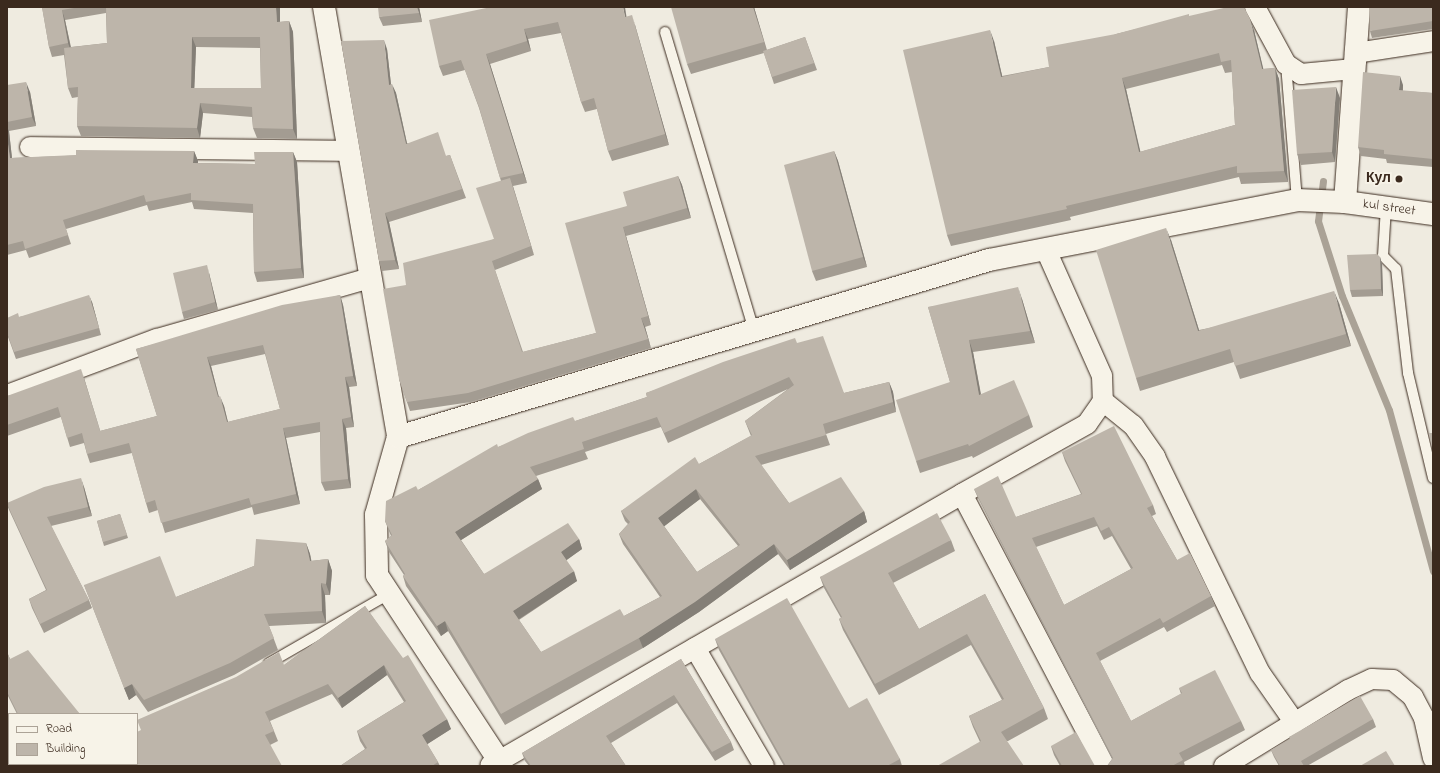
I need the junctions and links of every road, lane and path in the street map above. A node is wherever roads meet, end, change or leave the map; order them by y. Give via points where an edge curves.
1 (324, 7) edge
2 (1255, 7) edge
3 (1359, 7) edge
4 (665, 32) dead end
5 (1433, 41) edge
6 (1355, 61) junction
7 (1286, 64) junction
8 (30, 148) dead end
9 (348, 151) junction
10 (1297, 200) junction
11 (1346, 202) junction
12 (1386, 207) junction
13 (1433, 214) edge
14 (1046, 250) junction
15 (370, 278) junction
16 (754, 331) junction
17 (7, 395) edge
18 (1104, 402) junction
19 (398, 438) junction
20 (1433, 478) edge
21 (962, 494) junction
22 (389, 594) junction
23 (695, 648) junction
24 (258, 670) edge
25 (1428, 718) edge
26 (1295, 723) junction
27 (1433, 758) edge
28 (497, 764) edge
29 (764, 766) edge
30 (1105, 766) edge
31 (1224, 766) edge

1 - 9 street
2 - 7 street
3 - 6 street
4 - 16 lane
5 - 6 street
6 - 7 street via 1301,74
6 - 11 street
7 - 10 lane
8 - 9 street
9 - 15 street
10 - 11 street, kul street
10 - 14 street, kul street
11 - 12 street, kul street
12 - 13 street, kul street
12 - 20 lane via 1383,256 1396,269 1408,373
14 - 16 street, kul street via 989,260
14 - 18 street via 1102,376
15 - 17 street via 157,339
15 - 19 street
16 - 19 street, kul street
18 - 21 street via 1087,424
18 - 26 street via 1133,425 1155,457 1260,673
19 - 22 street via 376,515 377,575
21 - 23 street
21 - 30 street
22 - 24 lane
22 - 28 street
23 - 28 street
23 - 29 street
25 - 26 street via 1413,697 1393,680 1372,679 1348,690
25 - 27 street
26 - 31 street

